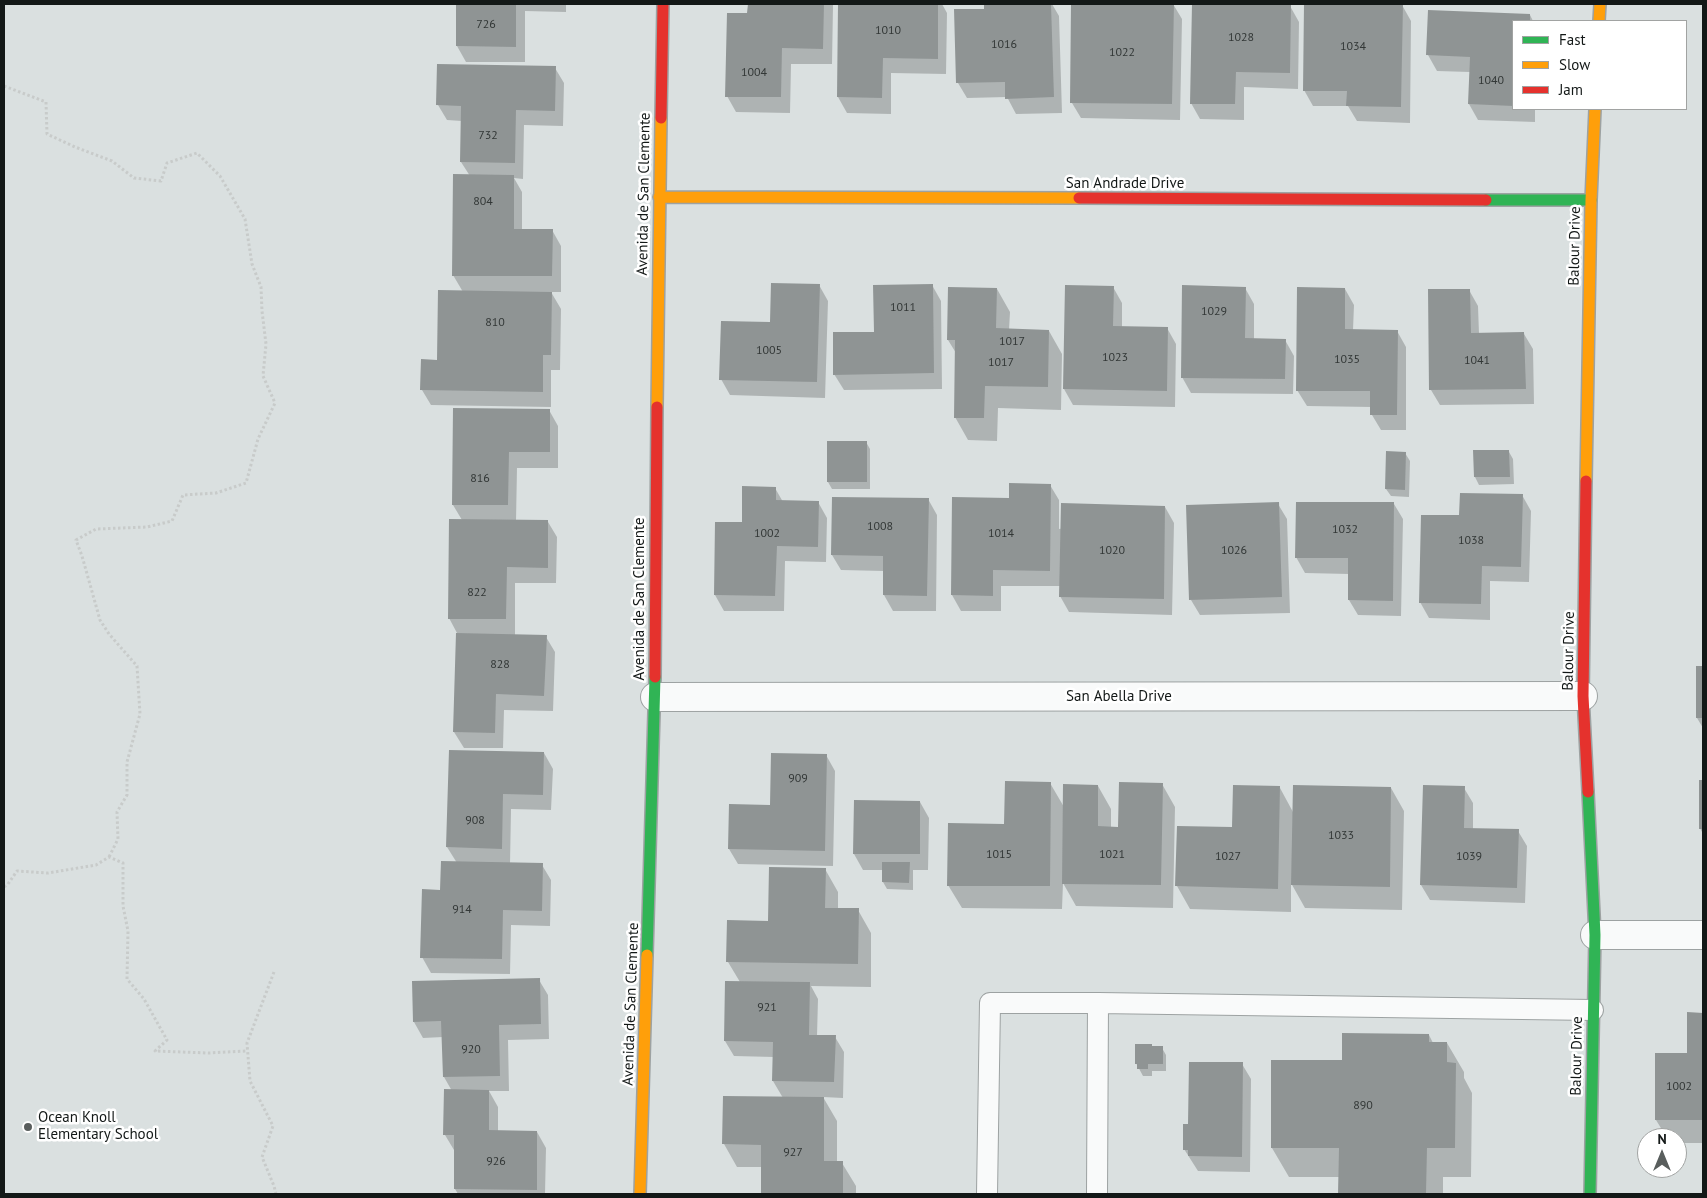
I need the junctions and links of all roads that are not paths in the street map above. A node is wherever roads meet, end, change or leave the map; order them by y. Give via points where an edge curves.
1 (663, 4) edge
2 (1600, 4) edge
3 (1599, 20) edge
4 (1595, 110) edge
5 (659, 197) junction
6 (1591, 200) junction
7 (1583, 696) junction
8 (655, 697) junction
9 (1594, 935) junction
10 (1703, 935) edge
11 (1098, 1003) junction
12 (1593, 1010) junction
13 (640, 1194) edge
14 (987, 1194) edge
15 (1097, 1194) edge
16 (1590, 1194) edge

1 - 5 street, Avenida de San Clemente
2 - 3 street
4 - 6 street, Balour Drive
5 - 6 street, San Andrade Drive
5 - 8 street, Avenida de San Clemente
6 - 7 street, Balour Drive
7 - 8 street, San Abella Drive
7 - 9 street, Balour Drive
8 - 13 street, Avenida de San Clemente
9 - 10 street
9 - 12 street, Balour Drive
11 - 12 lane
11 - 14 lane via 990,1003
11 - 15 lane
12 - 16 street, Balour Drive

